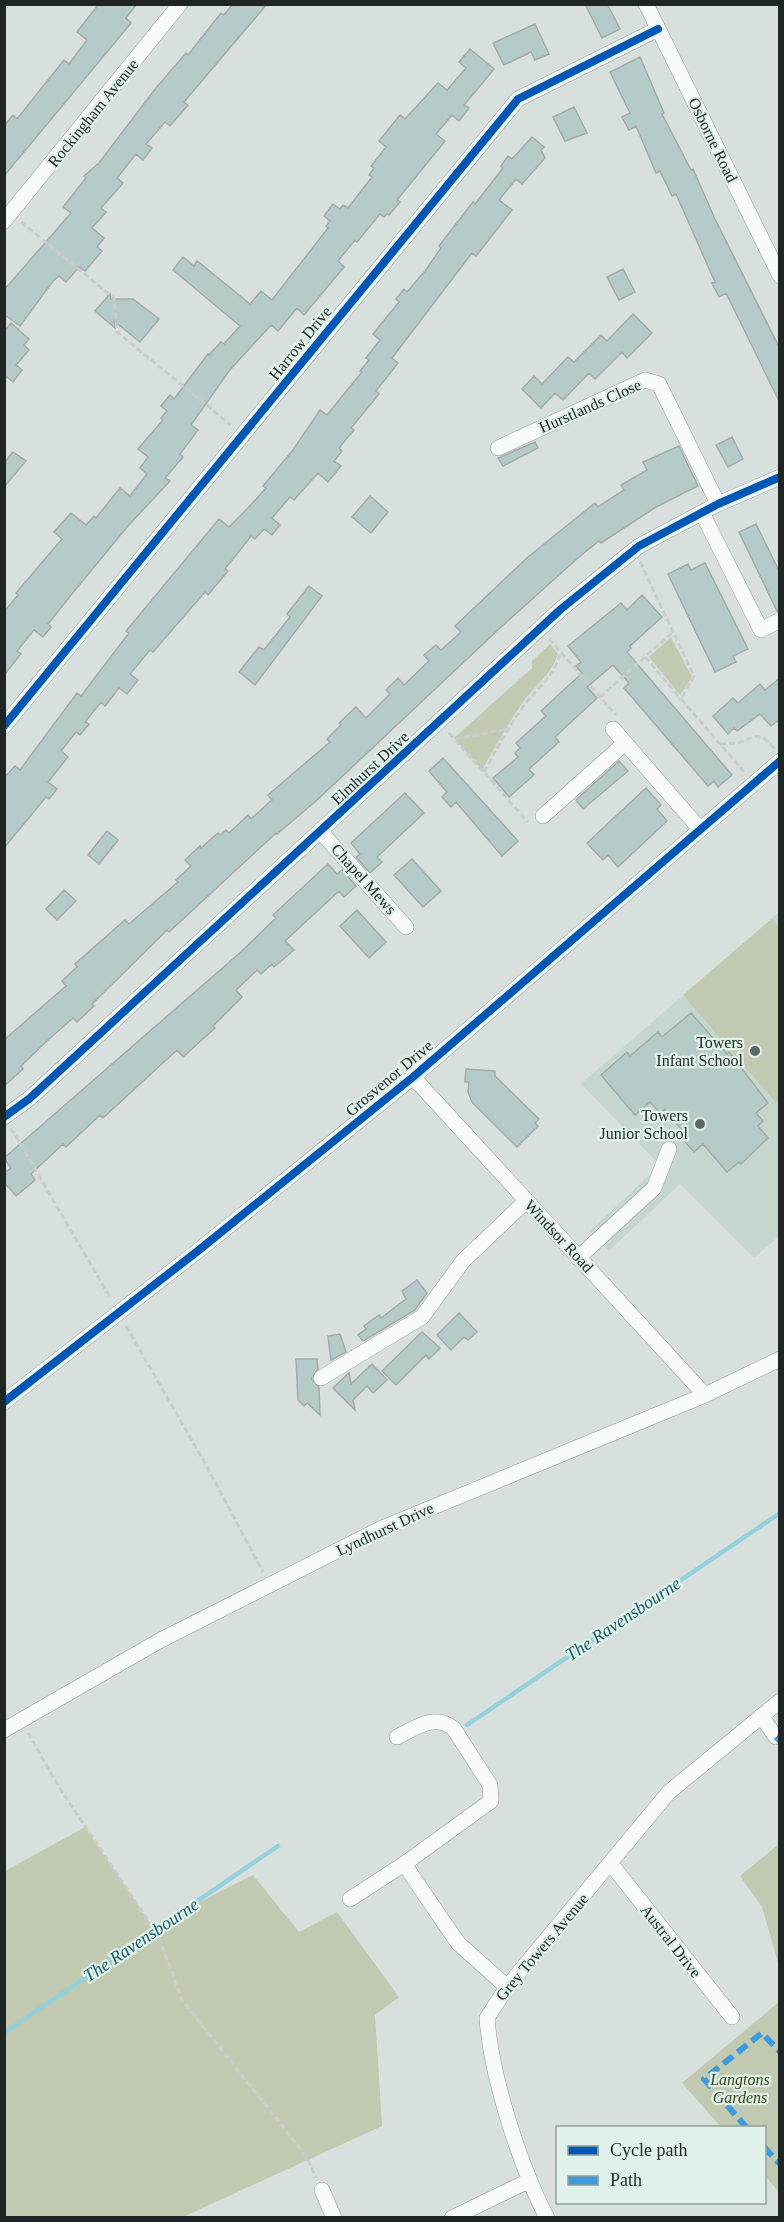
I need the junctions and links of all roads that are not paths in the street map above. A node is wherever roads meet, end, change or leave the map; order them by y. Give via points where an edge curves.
1 (180, 4) edge
2 (646, 4) edge
3 (658, 29) junction
4 (8, 217) edge
5 (780, 276) edge
6 (498, 448) dead end
7 (780, 477) edge
8 (718, 504) junction
9 (702, 513) junction
10 (780, 620) edge
11 (4, 726) edge
12 (613, 729) road end
13 (626, 744) junction
14 (780, 761) edge
15 (543, 816) road end
16 (700, 830) junction
17 (321, 832) junction
18 (406, 927) dead end
19 (413, 1077) junction
20 (5, 1117) edge
21 (669, 1149) dead end
22 (526, 1200) junction
23 (578, 1258) junction
24 (780, 1359) edge
25 (321, 1378) dead end
26 (705, 1395) junction
27 (4, 1402) edge
28 (780, 1701) edge
29 (761, 1716) junction
30 (4, 1730) edge
31 (397, 1737) dead end
32 (776, 1737) dead end
33 (404, 1864) junction
34 (611, 1864) junction
35 (350, 1899) dead end
36 (507, 1987) junction
37 (732, 2017) dead end
38 (528, 2181) junction
39 (322, 2190) road end
40 (334, 2217) edge
41 (452, 2217) edge
42 (547, 2217) edge

1 - 4 street, Rockingham Avenue
2 - 3 street, Osborne Road
3 - 5 street, Osborne Road
3 - 11 street, Harrow Drive via 518,99
6 - 8 street, Hurstlands Close via 645,380 659,384
7 - 8 street, Elmhurst Drive
8 - 9 street, Elmhurst Drive
9 - 10 street via 761,630
9 - 17 street, Elmhurst Drive via 634,550 540,628
12 - 13 street
13 - 15 street
13 - 16 street
14 - 16 street, Grosvenor Drive
16 - 19 street, Grosvenor Drive
17 - 18 street, Chapel Mews
17 - 20 street, Elmhurst Drive
19 - 22 street, Windsor Road
19 - 27 street, Grosvenor Drive
21 - 23 street via 654,1188
22 - 23 street, Windsor Road
22 - 25 street via 463,1261 422,1317
23 - 26 street, Windsor Road
24 - 26 street, Lyndhurst Drive
26 - 30 street, Lyndhurst Drive via 380,1529 159,1641
28 - 29 street, Grey Towers Avenue
29 - 32 street
29 - 34 street, Grey Towers Avenue via 669,1792
31 - 33 street via 432,1720 447,1723 490,1785 491,1801
33 - 35 street
33 - 36 street via 458,1943
34 - 36 street, Grey Towers Avenue
34 - 37 street, Austral Drive
36 - 38 street, Grey Towers Avenue via 487,2018 488,2030
38 - 41 street
38 - 42 street, Grey Towers Avenue
39 - 40 street

